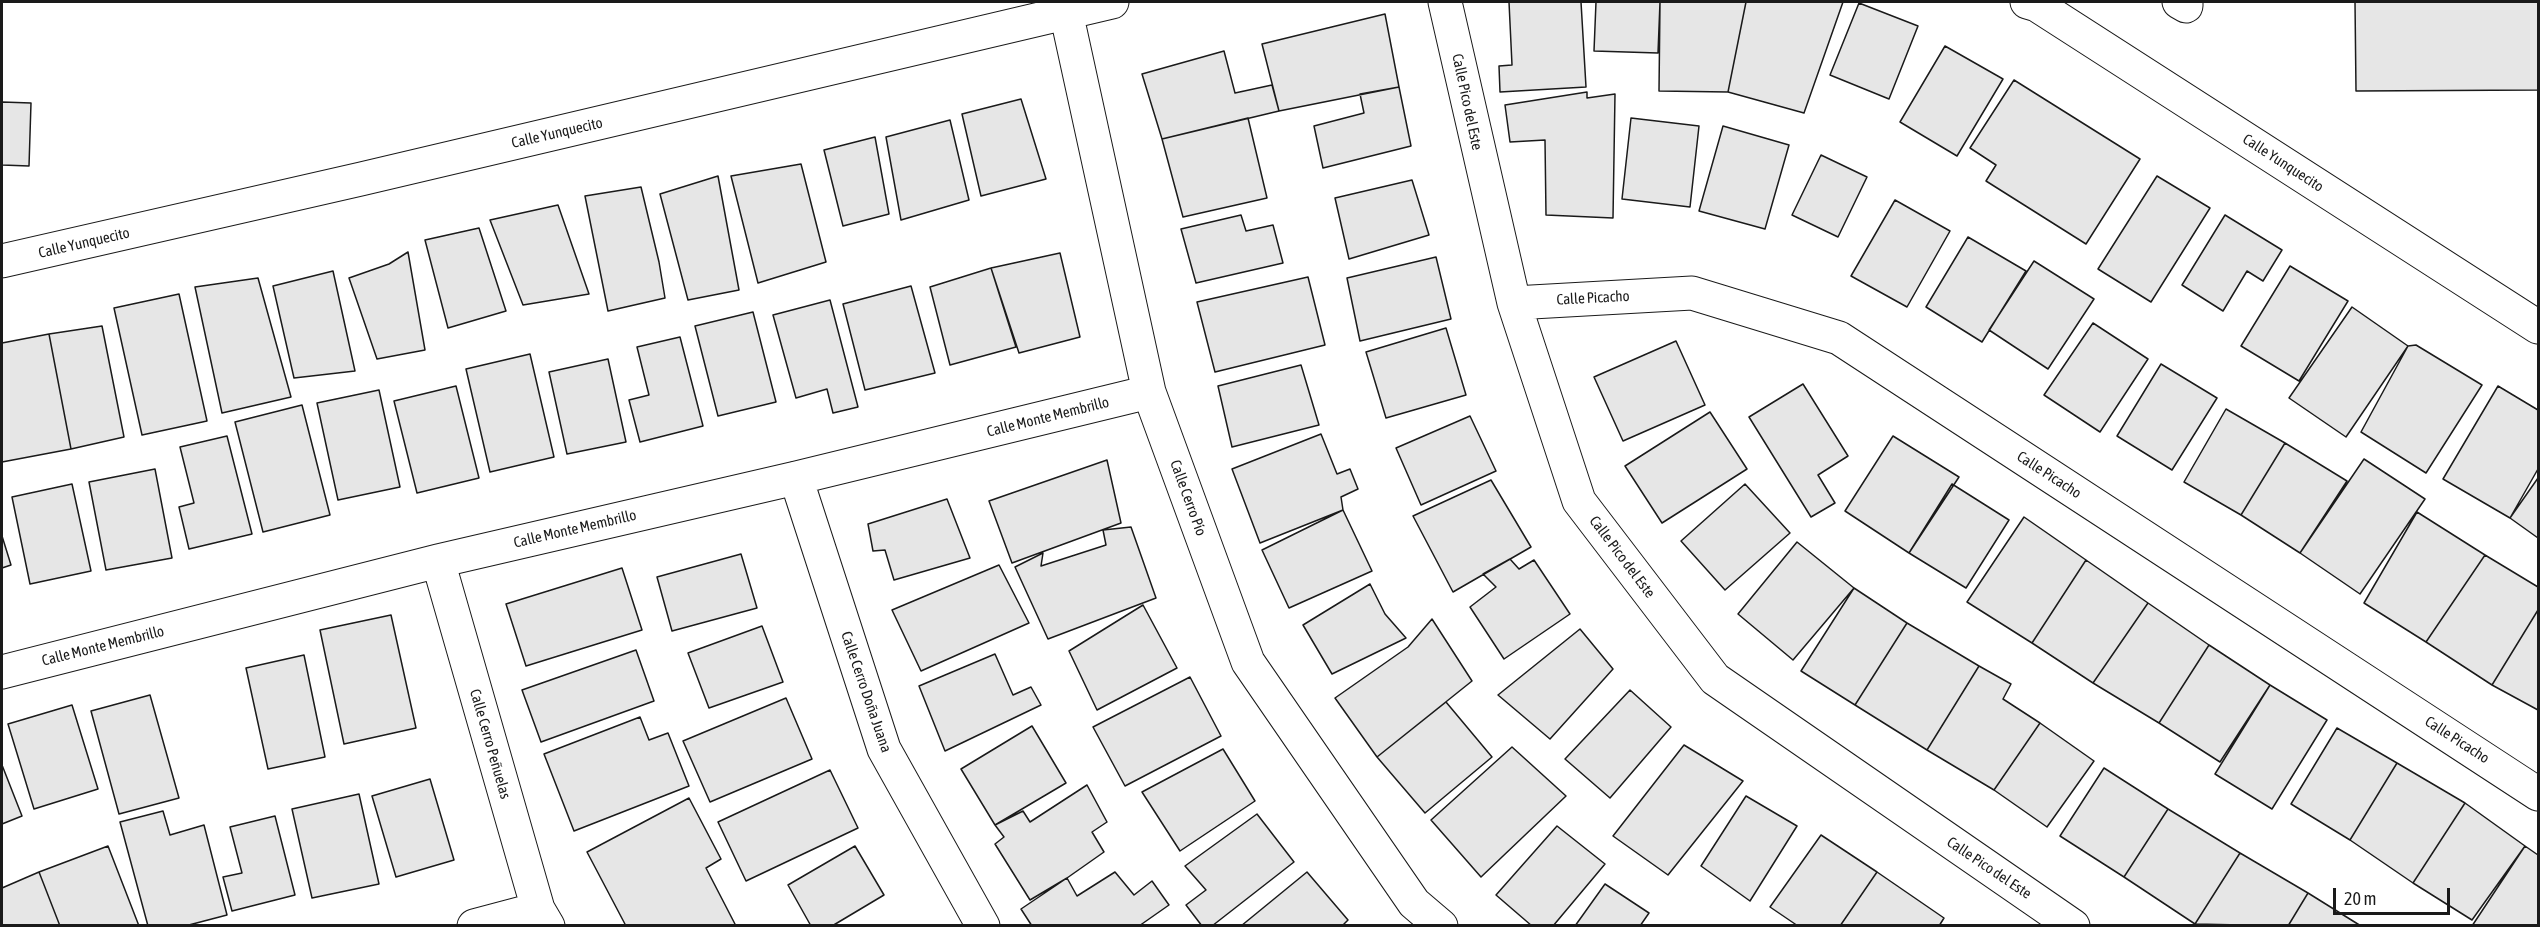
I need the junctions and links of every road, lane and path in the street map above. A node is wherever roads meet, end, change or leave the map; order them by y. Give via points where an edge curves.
1 (1112, 2) edge
2 (1445, 2) edge
3 (2027, 2) edge
4 (2179, 2) edge
5 (2186, 2) edge
6 (1066, 12) junction
7 (2, 261) edge
8 (1514, 303) junction
9 (2538, 327) edge
10 (1149, 392) junction
11 (796, 478) junction
12 (438, 561) junction
13 (2, 672) edge
14 (2538, 794) edge
15 (543, 917) edge
16 (474, 926) edge
17 (983, 926) edge
18 (1441, 926) edge
19 (2073, 926) edge

1 - 6 street, Calle Yunquecito
2 - 8 street, Calle Pico del Este
3 - 9 street, Calle Yunquecito
4 - 5 street via 2186,6
6 - 7 street, Calle Yunquecito
6 - 10 street, Calle Cerro Pío
8 - 14 street, Calle Picacho via 1692,292 1839,338
8 - 19 street, Calle Pico del Este via 1579,501 1715,679
10 - 11 street, Calle Monte Membrillo
10 - 18 street, Calle Cerro Pío via 1248,662 1414,903
11 - 12 street, Calle Monte Membrillo
11 - 17 street, Calle Cerro Doña Juana via 884,749
12 - 13 street, Calle Monte Membrillo
12 - 15 street, Calle Cerro Peñuelas
15 - 16 street

